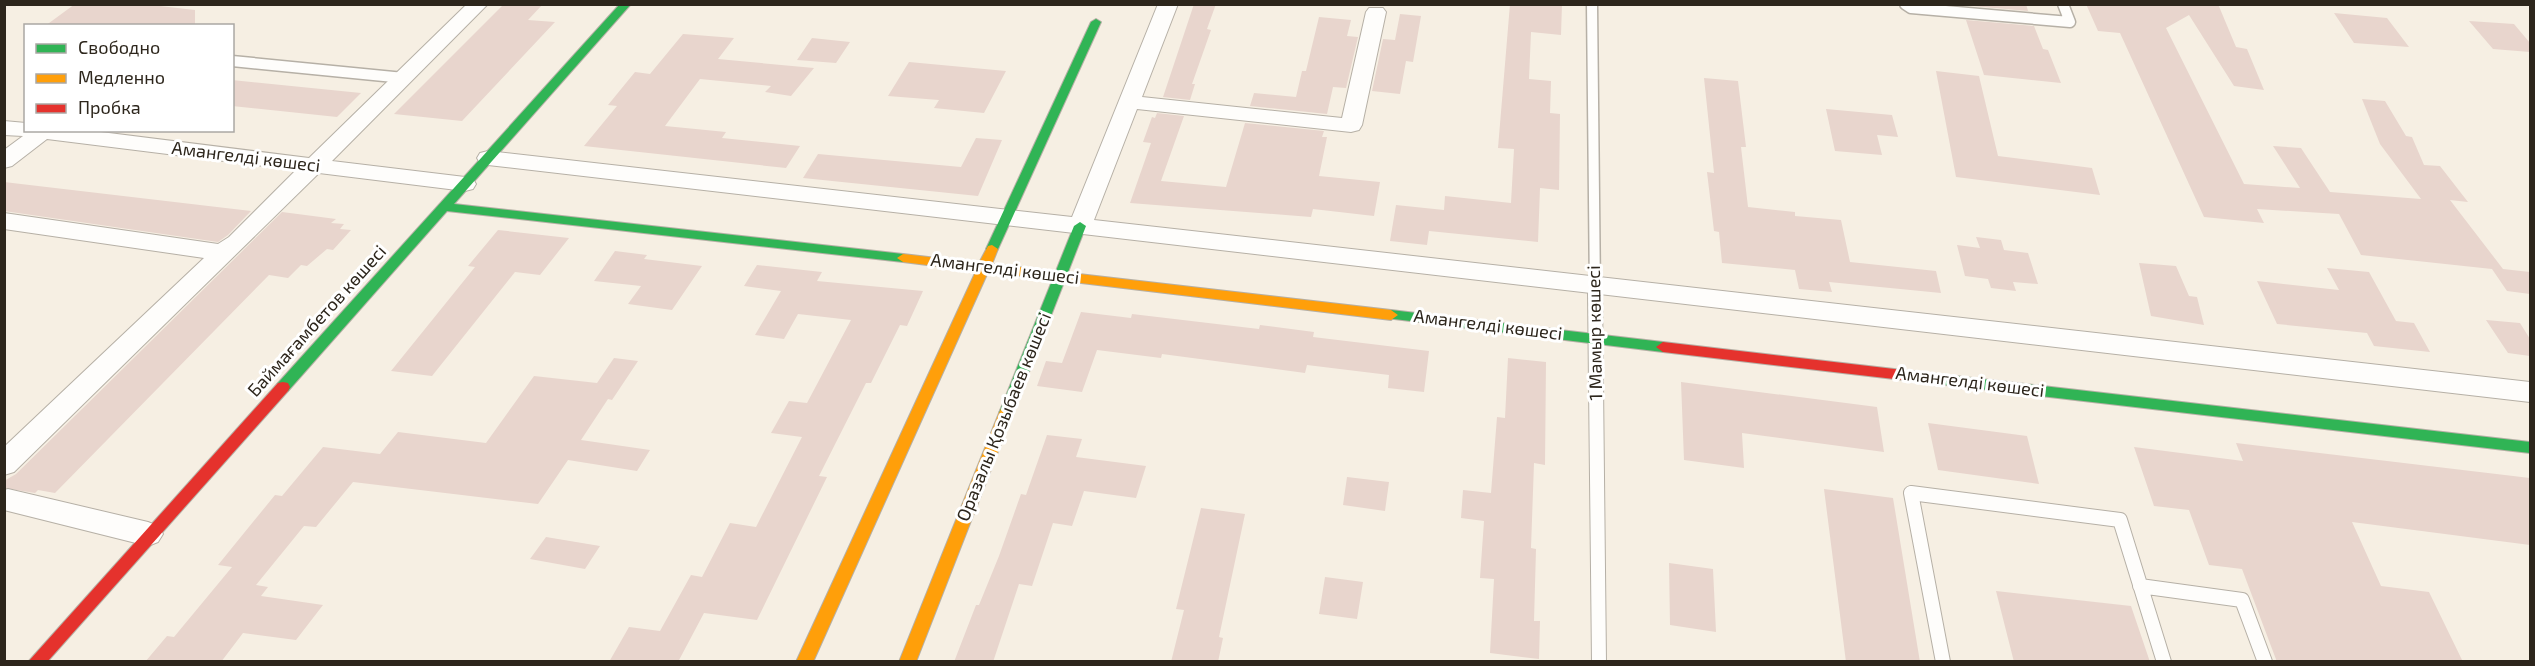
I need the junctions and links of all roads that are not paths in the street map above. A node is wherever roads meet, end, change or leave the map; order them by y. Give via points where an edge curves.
1 (479, 4) edge
2 (626, 4) edge
3 (1168, 4) edge
4 (1592, 4) edge
5 (1905, 4) edge
6 (2063, 4) edge
7 (1376, 12) dead end
8 (1096, 22) dead end
9 (234, 61) edge
10 (404, 78) junction
11 (1129, 102) junction
12 (4, 128) edge
13 (24, 130) edge
14 (34, 132) edge
15 (43, 132) edge
16 (488, 158) junction
17 (4, 161) edge
18 (314, 165) junction
19 (465, 184) junction
20 (445, 207) junction
21 (1006, 217) junction
22 (4, 221) edge
23 (1080, 226) junction
24 (233, 244) junction
25 (984, 267) junction
26 (1060, 275) junction
27 (1595, 285) junction
28 (1596, 338) junction
29 (2530, 392) edge
30 (2530, 448) edge
31 (4, 464) edge
32 (8, 500) dead end
33 (148, 534) junction
34 (2140, 586) junction
35 (36, 662) edge
36 (804, 662) edge
37 (907, 662) edge
38 (1599, 662) edge
39 (1943, 662) edge
40 (2164, 662) edge
41 (2265, 662) edge

1 - 10 street
2 - 16 street, Баймағамбетов көшесі
3 - 11 street, Оразалы Қозыбаев көшесі
4 - 27 lane, 1 Мамыр көшесі
5 - 6 lane via 1911,8 2070,22
7 - 11 street via 1351,125
8 - 21 street
9 - 10 lane
10 - 18 street
11 - 23 street, Оразалы Қозыбаев көшесі
12 - 13 street, Амангелді көшесі
14 - 17 street
15 - 18 street, Амангелді көшесі
16 - 19 street, Баймағамбетов көшесі
16 - 21 street
18 - 19 street, Амангелді көшесі
18 - 24 street
19 - 20 street, Баймағамбетов көшесі
20 - 25 street, Амангелді көшесі
20 - 33 street, Баймағамбетов көшесі
21 - 23 street
21 - 25 street
22 - 24 street
23 - 26 street, Оразалы Қозыбаев көшесі
23 - 27 street
24 - 31 street
25 - 26 street, Амангелді көшесі
25 - 36 street
26 - 28 street, Амангелді көшесі
26 - 37 street, Оразалы Қозыбаев көшесі
27 - 28 lane, 1 Мамыр көшесі
27 - 29 street
28 - 30 street, Амангелді көшесі
28 - 38 lane, 1 Мамыр көшесі
32 - 33 street
33 - 35 street, Баймағамбетов көшесі
34 - 39 lane via 2120,520 1911,493
34 - 40 lane
34 - 41 lane via 2242,600

